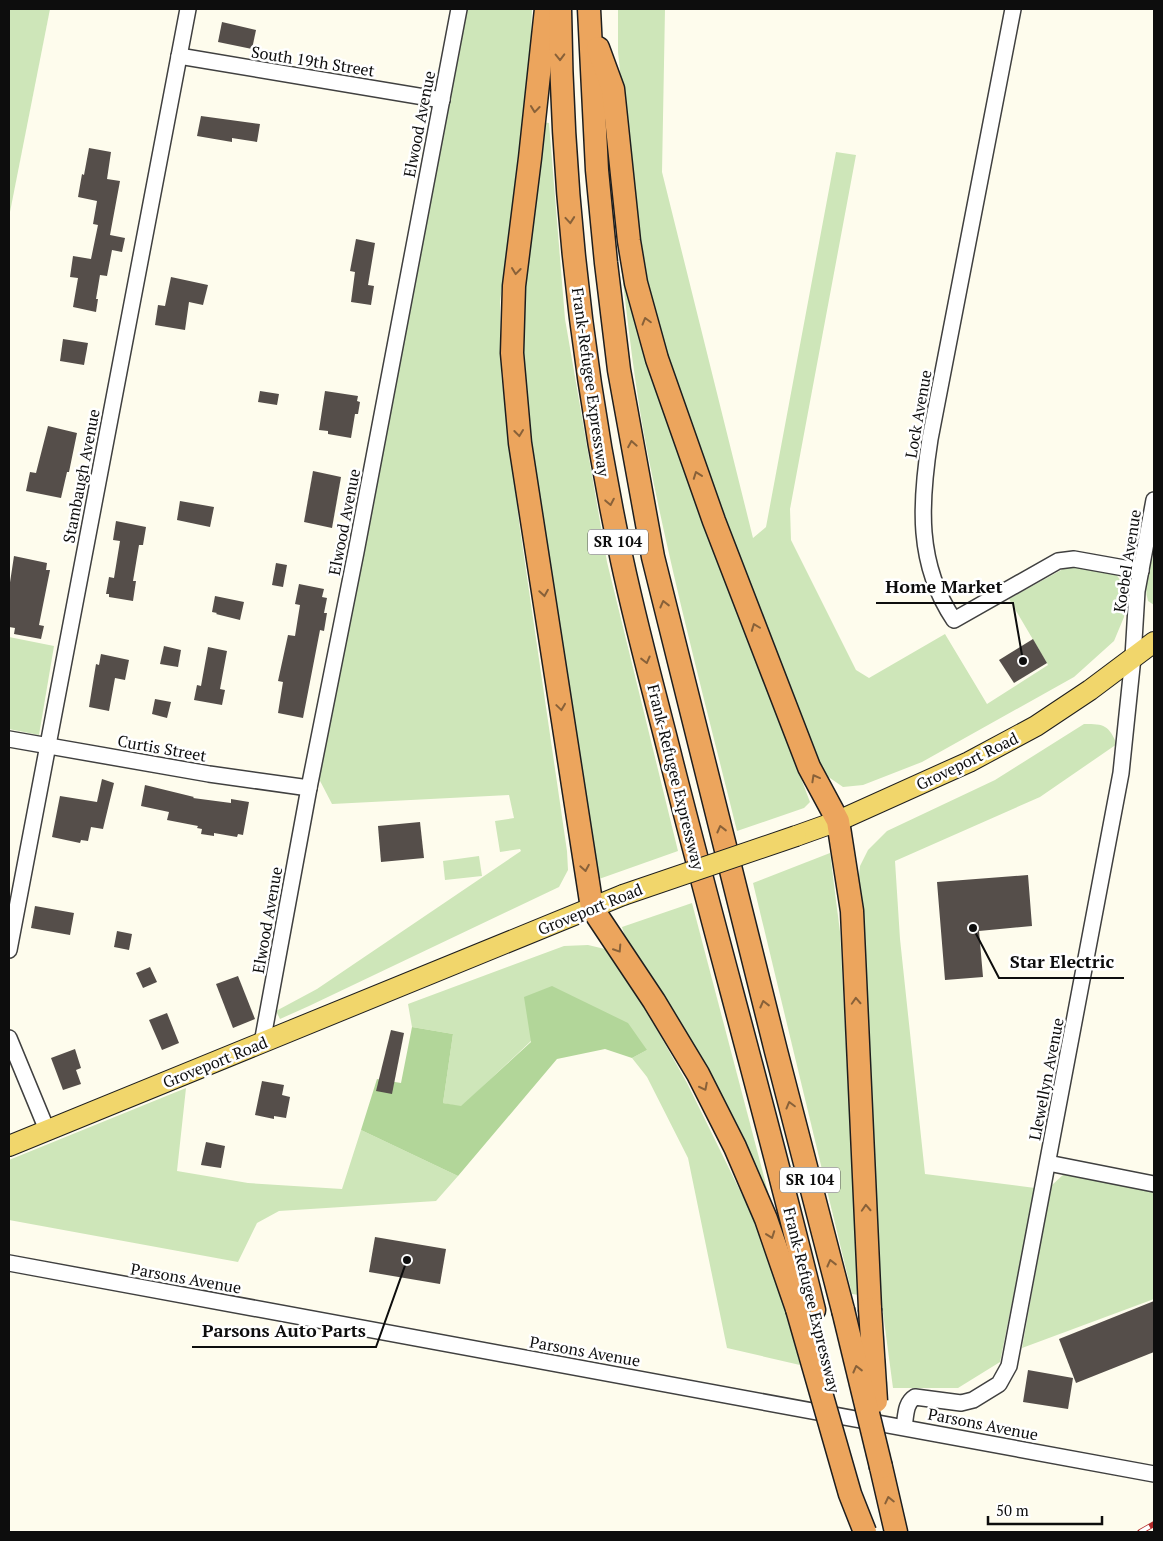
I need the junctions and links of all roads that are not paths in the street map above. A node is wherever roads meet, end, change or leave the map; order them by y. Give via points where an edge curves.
1 (188, 9) edge
2 (459, 9) edge
3 (546, 9) edge
4 (560, 9) edge
5 (1013, 9) edge
6 (590, 17) edge
7 (179, 56) junction
8 (442, 100) junction
9 (1154, 500) edge
10 (1141, 571) junction
11 (1154, 642) edge
12 (1133, 657) junction
13 (9, 738) edge
14 (48, 745) junction
15 (309, 788) junction
16 (838, 821) junction
17 (592, 908) junction
18 (9, 950) edge
19 (9, 1038) edge
20 (262, 1042) junction
21 (47, 1130) junction
22 (9, 1146) edge
23 (1048, 1163) junction
24 (1154, 1184) edge
25 (9, 1263) edge
26 (806, 1310) junction
27 (904, 1427) junction
28 (881, 1467) junction
29 (1154, 1474) edge
30 (865, 1532) edge
31 (870, 1532) edge
32 (896, 1532) edge

1 - 7 street, Stambaugh Avenue
2 - 8 street, Elwood Avenue
3 -> 17 highway via 514,286 512,353 520,442
4 -> 26 highway, Frank-Refugee Expressway / SR 104 via 564,139 574,266 593,405 619,548 726,973 784,1187
5 - 10 street, Lock Avenue via 929,447 923,498 926,553 941,600 954,620 1058,560 1074,558
16 -> 6 highway via 809,767 710,512 657,359 630,249 613,89
28 -> 6 highway, Frank-Refugee Expressway / SR 104, bridge via 653,557 619,370 606,263
7 - 8 street, South 19th Street
7 - 14 street, Stambaugh Avenue
8 - 15 street, Elwood Avenue
9 - 10 street, Koebel Avenue
10 - 12 street, Koebel Avenue
11 - 12 main road, Groveport Road
12 - 16 main road, Groveport Road via 1036,726 970,762
12 - 23 street, Llewellyn Avenue via 1122,773
13 - 14 street, Curtis Street
14 - 15 street, Curtis Street
14 - 18 street, Stambaugh Avenue
15 - 20 street, Elwood Avenue
16 - 17 main road, Groveport Road, bridge
28 -> 16 highway, bridge via 870,1309 852,911
17 - 20 main road, Groveport Road
17 -> 26 highway via 698,1074 736,1147
19 - 21 street
20 - 21 main road, Groveport Road
21 - 22 main road, Groveport Road
23 - 24 street
23 - 27 street, Llewellyn Avenue via 1009,1366 999,1384 973,1400 961,1403 916,1397 910,1400
25 - 27 street, Parsons Avenue
26 - 30 highway, bridge via 850,1494
26 - 31 highway, Frank-Refugee Expressway / SR 104
27 - 29 street, Parsons Avenue
32 -> 28 highway, Frank-Refugee Expressway / SR 104

